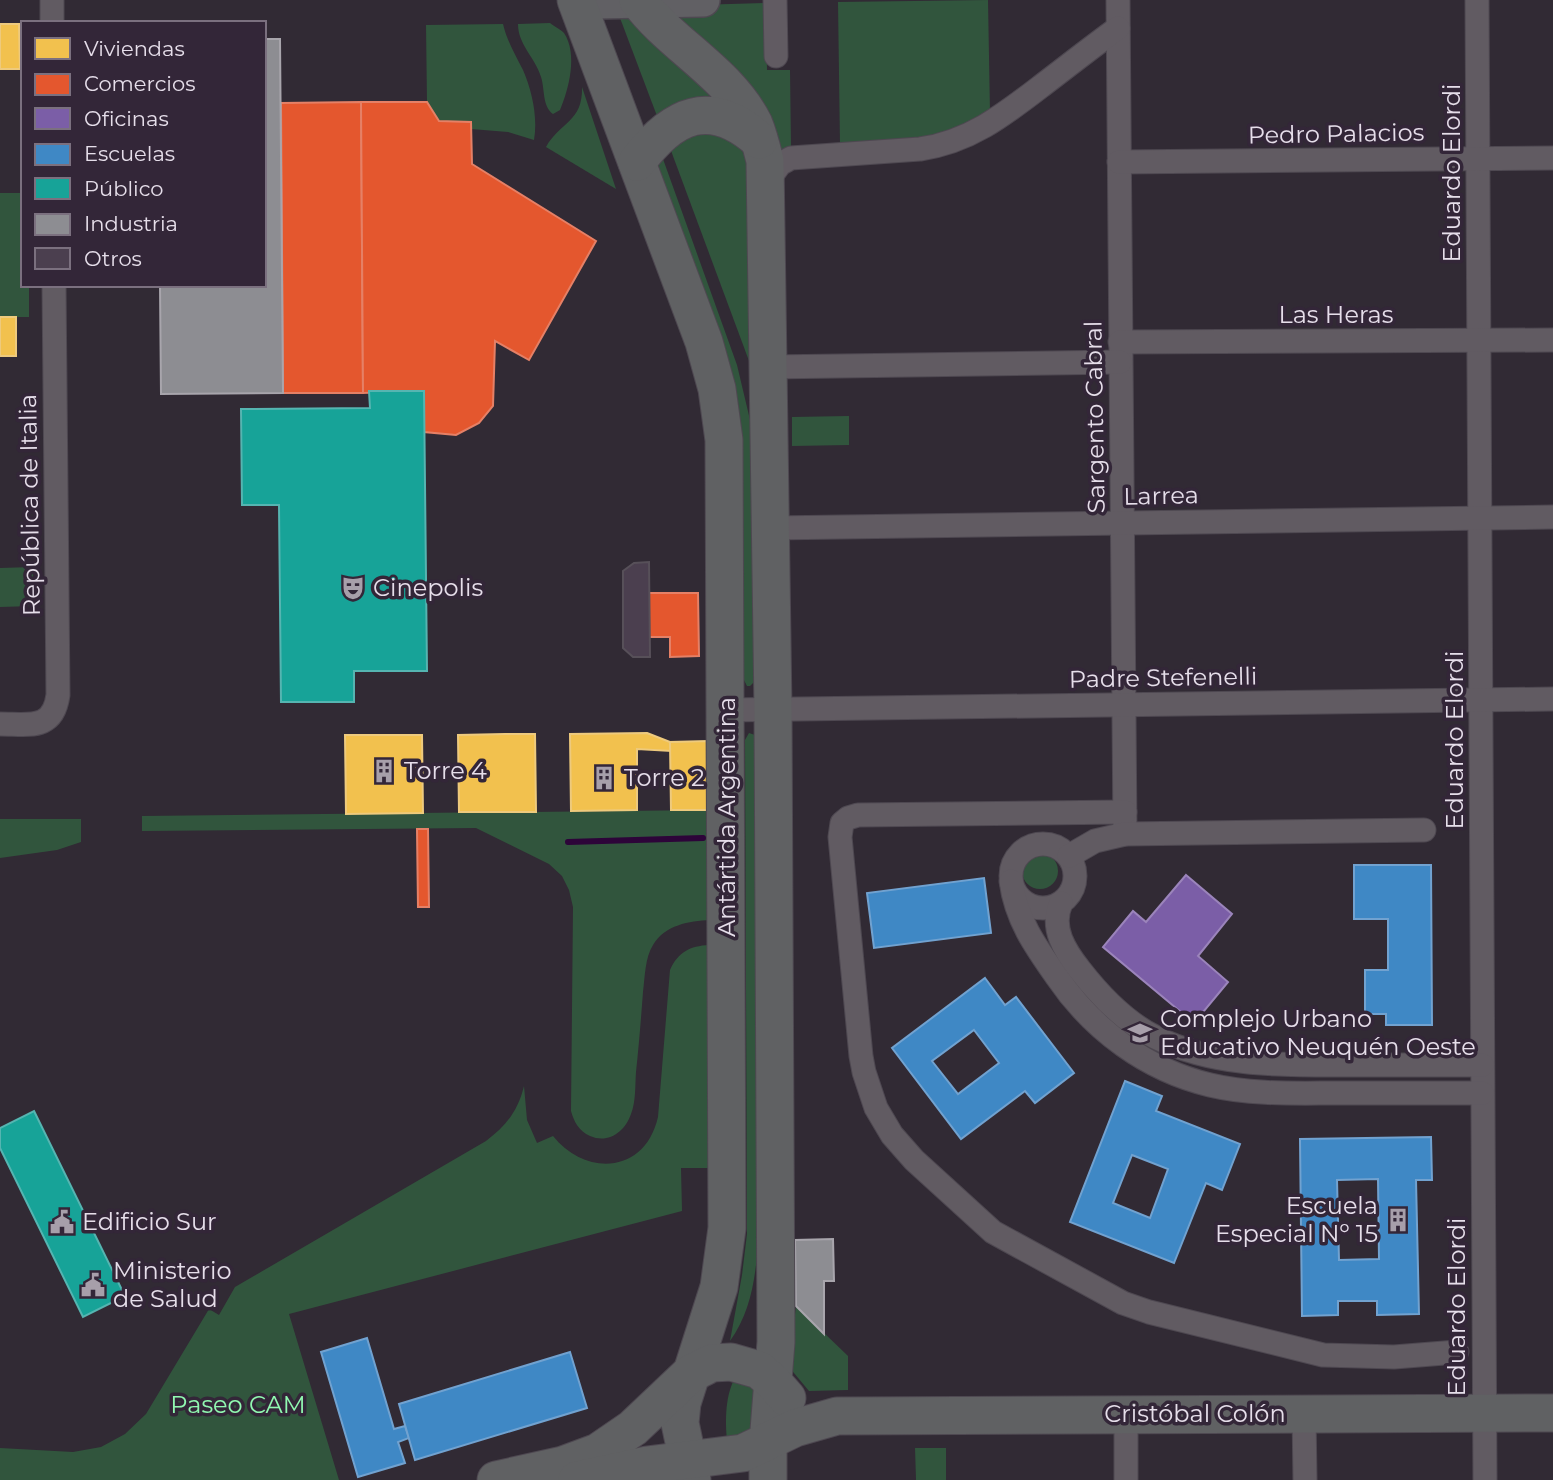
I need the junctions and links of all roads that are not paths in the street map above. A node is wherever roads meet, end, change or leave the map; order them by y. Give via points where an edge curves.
1 (52, 0) edge
2 (576, 0) edge
3 (588, 0) edge
4 (703, 0) edge
5 (775, 0) edge
6 (1118, 0) edge
7 (1477, 0) edge
8 (638, 1) edge
9 (52, 21) edge
10 (1118, 28) junction
11 (776, 56) dead end
12 (760, 141) junction
13 (1553, 158) edge
14 (1478, 159) junction
15 (637, 162) junction
16 (1119, 163) junction
17 (767, 182) junction
18 (54, 287) edge
19 (1553, 340) edge
20 (1479, 341) junction
21 (1120, 352) junction
22 (769, 367) junction
23 (1553, 517) edge
24 (1480, 518) junction
25 (1122, 523) junction
26 (771, 528) junction
27 (1553, 699) edge
28 (1480, 700) junction
29 (1124, 705) junction
30 (773, 709) junction
31 (726, 710) junction
32 (0, 724) edge
33 (1125, 823) junction
34 (1424, 830) dead end
35 (1069, 856) junction
36 (1012, 881) junction
37 (1061, 903) junction
38 (1153, 1036) junction
39 (1140, 1057) junction
40 (1287, 1065) junction
41 (1482, 1065) junction
42 (1286, 1093) junction
43 (1482, 1093) junction
44 (1457, 1352) dead end
45 (690, 1374) junction
46 (773, 1382) junction
47 (1484, 1413) junction
48 (1553, 1413) edge
49 (1304, 1414) junction
50 (1126, 1415) junction
51 (837, 1416) junction
52 (768, 1443) junction
53 (683, 1471) edge
54 (496, 1480) edge
55 (577, 1480) edge
56 (768, 1480) edge
57 (1126, 1480) edge
58 (1305, 1480) edge
59 (1485, 1480) edge

1 - 9 street
2 - 15 main road, Antártida Argentina
3 - 8 main road
4 - 8 main road
5 - 11 street
6 - 10 street, Sargento Cabral
7 - 14 street, Eduardo Elordi
8 - 12 main road, Antártida Argentina via 730,92
10 - 16 street, Sargento Cabral
10 - 17 street via 1007,113 966,136 920,149 791,158 775,169
12 - 15 main road via 729,120 692,116 659,135
12 - 17 main road, Antártida Argentina
13 - 14 street, Pedro Palacios
14 - 16 street, Pedro Palacios
14 - 20 street, Eduardo Elordi
15 - 31 main road, Antártida Argentina via 717,389 724,464
16 - 21 street, Sargento Cabral
17 - 22 main road, Antártida Argentina
18 - 32 street, República de Italia via 58,695 47,720
19 - 20 street, Las Heras
20 - 21 street, Las Heras
20 - 24 street, Eduardo Elordi
21 - 22 street, Las Heras
21 - 25 street, Sargento Cabral
22 - 26 main road, Antártida Argentina
23 - 24 street, Larrea
24 - 25 street, Larrea
24 - 28 street, Eduardo Elordi
25 - 26 street, Larrea
25 - 29 street, Sargento Cabral
26 - 30 main road, Antártida Argentina
27 - 28 street, Padre Stefenelli
28 - 29 street, Padre Stefenelli
28 - 41 street, Eduardo Elordi
29 - 30 street, Padre Stefenelli
29 - 33 street, Sargento Cabral
30 - 31 street, Padre Stefenelli
30 - 46 main road, Antártida Argentina
31 - 45 main road, Antártida Argentina via 727,1228 719,1287
33 - 34 street
33 - 35 street
33 - 44 street via 858,815 842,822 861,1056 884,1123 914,1160 993,1232 1135,1308 1323,1355 1394,1357
35 - 36 street via 1051,844 1030,846 1015,861
35 - 37 street via 1074,886
36 - 37 street via 1030,906
36 - 39 street via 1023,924 1061,983 1097,1024
37 - 38 street via 1058,934 1074,963 1111,1006
38 - 39 street
38 - 40 street via 1204,1055
39 - 42 street via 1212,1086
40 - 41 street
40 - 42 street
41 - 43 street, Eduardo Elordi
42 - 43 street
43 - 47 street, Eduardo Elordi
45 - 46 main road, Cristóbal Colón via 712,1363 731,1362 759,1370
45 - 53 main road, Antártida Argentina via 680,1423
45 - 54 main road, Cristóbal Colón via 633,1428 598,1452
46 - 51 main road, Cristóbal Colón via 797,1404
46 - 52 main road, Antártida Argentina
47 - 48 main road, Cristóbal Colón
47 - 49 main road, Cristóbal Colón
47 - 59 street, Eduardo Elordi
49 - 50 main road, Cristóbal Colón
49 - 58 street
50 - 51 main road, Cristóbal Colón
50 - 57 street
51 - 52 main road, Cristóbal Colón via 804,1425
52 - 53 main road, Cristóbal Colón
52 - 56 main road, Antártida Argentina
53 - 55 main road, Cristóbal Colón

